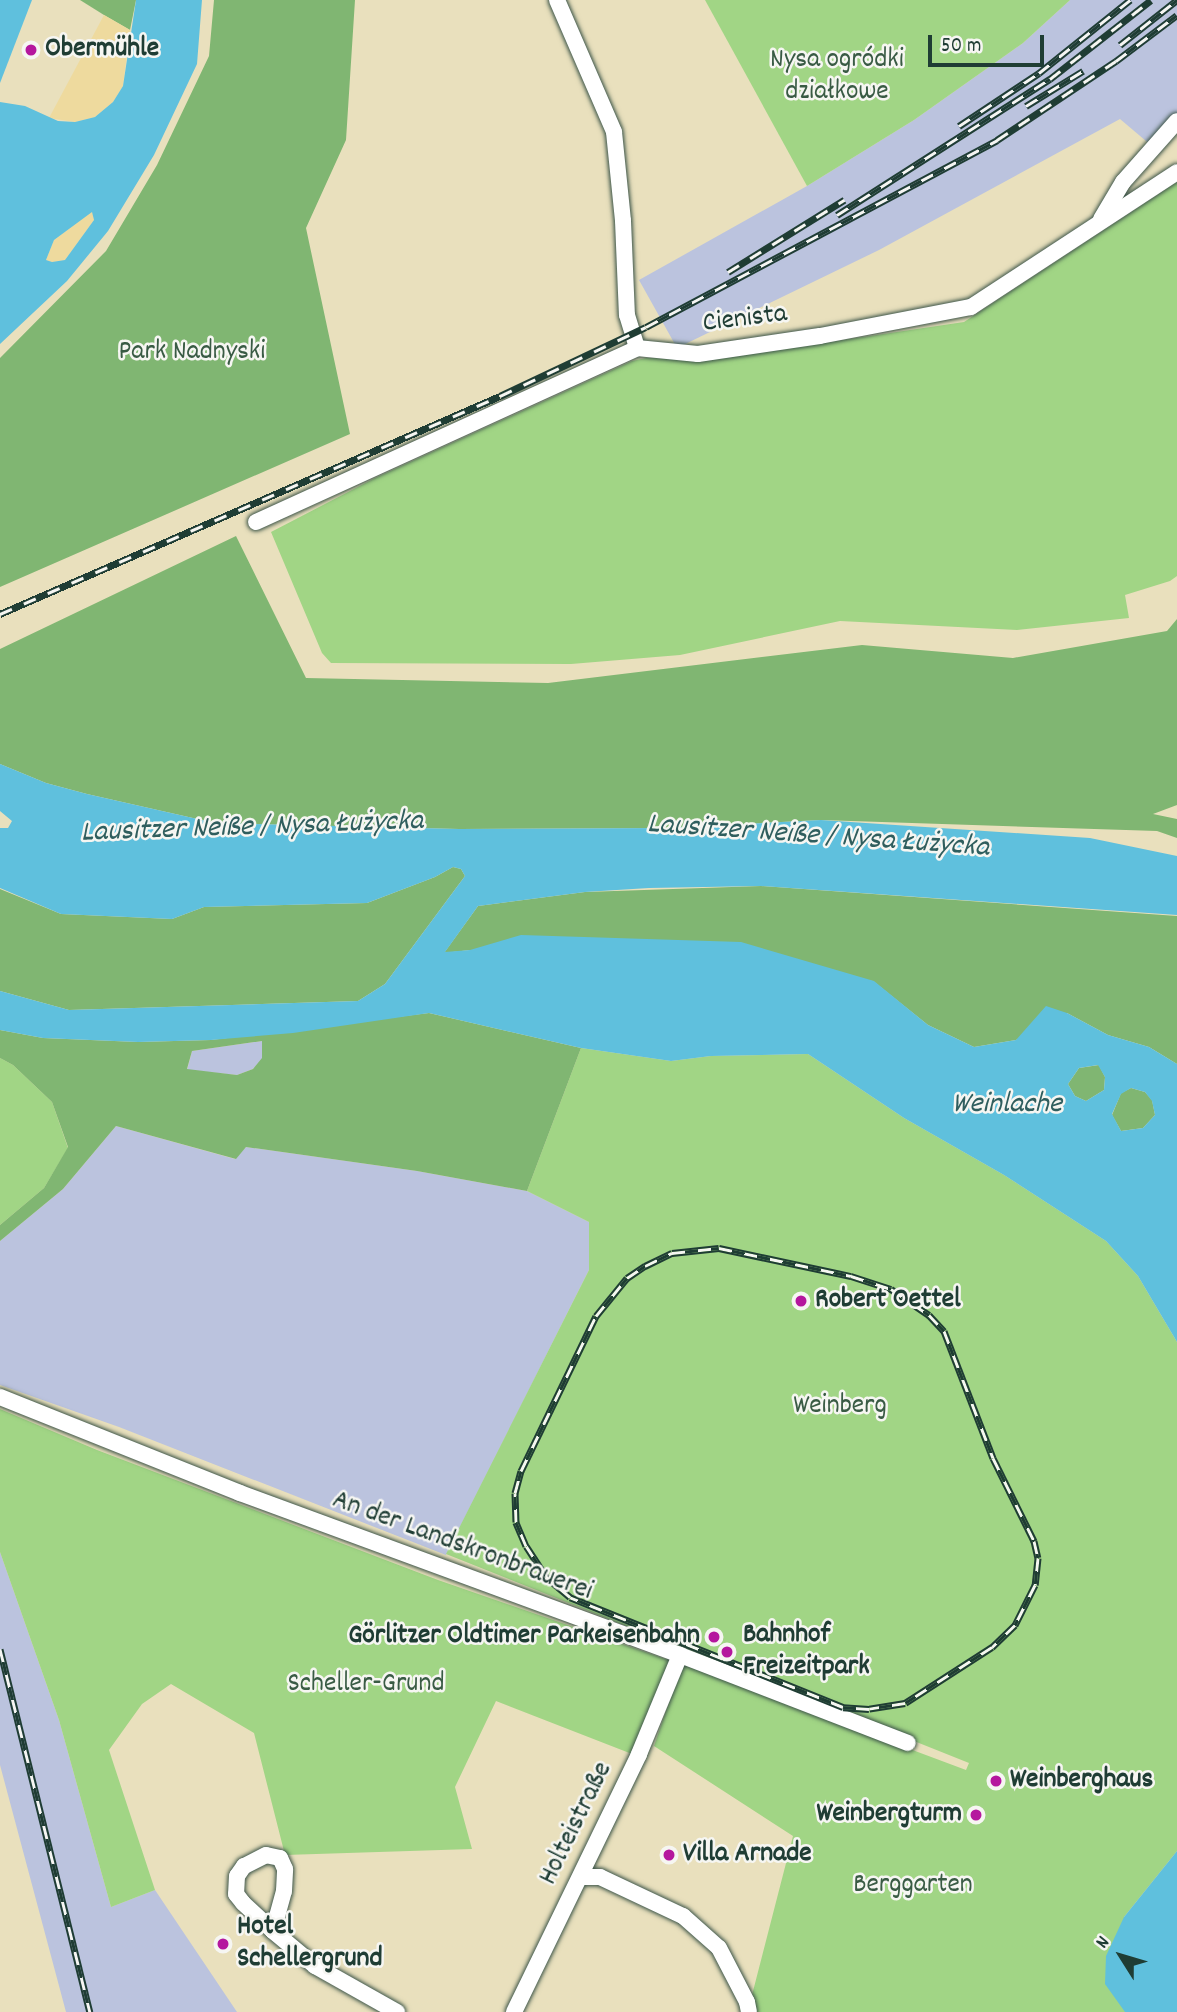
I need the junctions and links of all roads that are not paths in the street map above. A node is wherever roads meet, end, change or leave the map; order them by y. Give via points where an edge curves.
1 (557, 0) edge
2 (1177, 121) edge
3 (1177, 172) edge
4 (1101, 219) junction
5 (637, 348) junction
6 (256, 522) dead end
7 (0, 1397) edge
8 (680, 1655) junction
9 (908, 1744) dead end
10 (581, 1877) junction
11 (273, 1931) dead end
12 (397, 2012) edge
13 (514, 2012) edge
14 (749, 2012) edge

1 - 5 street via 614,132 627,315
2 - 4 street via 1124,182
3 - 4 street, Cienista
4 - 5 street, Cienista via 971,307 698,354
5 - 6 street
7 - 8 street, An der Landskronbrauerei via 240,1493
8 - 9 street, An der Landskronbrauerei
8 - 10 street, Holteistraße
10 - 13 street, Holteistraße
10 - 14 street via 600,1877 683,1916 719,1948
11 - 12 street via 315,1966

